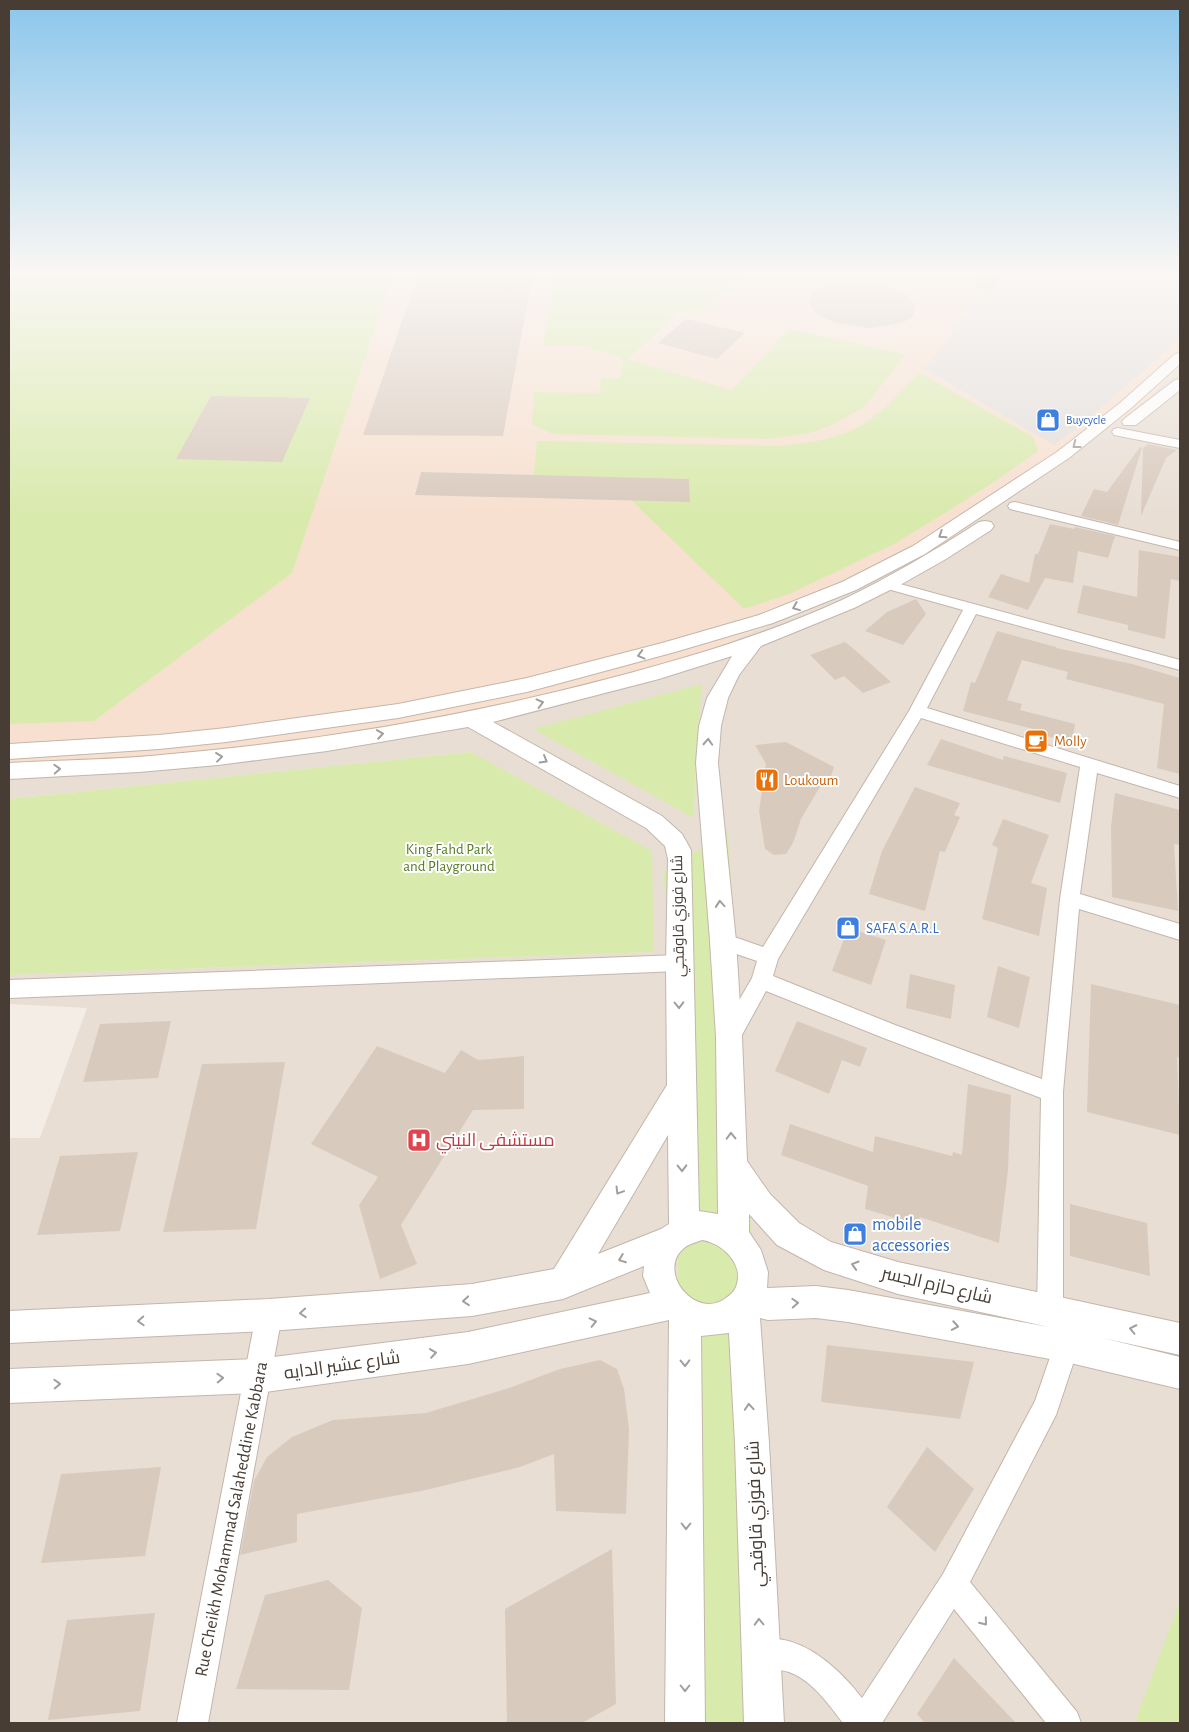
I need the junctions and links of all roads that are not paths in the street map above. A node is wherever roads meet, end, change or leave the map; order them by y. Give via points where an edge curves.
1 (1180, 356) edge
2 (1180, 383) edge
3 (1118, 432) junction
4 (1180, 444) edge
5 (1016, 506) junction
6 (1180, 546) edge
7 (889, 586) junction
8 (972, 607) junction
9 (753, 643) junction
10 (1180, 665) edge
11 (917, 711) junction
12 (471, 720) junction
13 (9, 752) edge
14 (1089, 765) junction
15 (9, 771) edge
16 (1180, 792) edge
17 (715, 849) junction
18 (679, 850) junction
19 (1070, 899) junction
20 (1180, 932) edge
21 (723, 942) junction
22 (768, 957) junction
23 (678, 963) junction
24 (762, 980) junction
25 (9, 989) edge
26 (729, 1036) junction
27 (680, 1089) junction
28 (1052, 1092) junction
29 (732, 1164) junction
30 (676, 1236) junction
31 (734, 1237) junction
32 (563, 1283) junction
33 (745, 1302) junction
34 (678, 1309) junction
35 (1050, 1311) junction
36 (269, 1315) junction
37 (9, 1326) edge
38 (1180, 1340) edge
39 (1066, 1346) junction
40 (1180, 1374) edge
41 (258, 1376) junction
42 (9, 1386) edge
43 (953, 1584) junction
44 (760, 1654) junction
45 (192, 1723) edge
46 (685, 1723) edge
47 (764, 1723) edge
48 (863, 1723) edge
49 (1066, 1723) edge

1 -> 13 street via 1126,406 1063,455 919,550 849,586 766,619 527,685 398,711 226,736
2 - 3 street
3 - 4 street
3 - 5 street
5 - 6 street
5 - 7 street via 940,557
7 - 8 street
7 - 9 street
8 - 10 street
8 - 11 street
12 -> 9 street via 697,662
17 -> 9 street via 708,763 711,713 725,680
11 - 14 street
11 - 22 street
15 -> 12 street via 220,758
12 -> 18 street, شارع فوزي قاوقجي via 654,822 665,830
14 - 16 street
14 - 19 street
17 - 18 street via 709,844 694,843
21 -> 17 street
18 - 23 street, شارع فوزي قاوقجي
19 - 20 street
19 - 28 street
21 - 22 street
21 - 26 street
22 - 24 street
23 - 25 street
23 -> 27 street, شارع فوزي قاوقجي
24 - 26 street
24 - 28 street
29 -> 26 street
27 -> 30 street, شارع فوزي قاوقجي
27 -> 32 street
28 - 35 street
29 - 31 street
35 -> 29 street, شارع حازم الجسر via 898,1278 824,1255 788,1234 759,1204
30 - 31 street via 701,1225 718,1228
30 -> 32 street
30 - 34 street via 661,1253 658,1266 663,1292
31 - 33 street via 747,1254 753,1273 752,1287
32 -> 36 street via 472,1300
33 - 34 street via 731,1315 716,1320 700,1320
33 -> 39 street via 816,1302 848,1306
44 -> 33 street, شارع فوزي قاوقجي
41 -> 34 street, شارع عشير الدايه via 468,1348
34 -> 46 street
38 -> 35 street, شارع حازم الجسر
36 -> 37 street
36 - 41 street, Rue Cheikh Mohammad Salaheddine Kabbara
39 - 40 street
39 - 43 street via 1047,1406
42 -> 41 street, شارع عشير الدايه
41 - 45 street, Rue Cheikh Mohammad Salaheddine Kabbara
43 - 48 street
43 -> 49 street
44 - 47 street, شارع فوزي قاوقجي
44 - 48 street via 788,1657 814,1670 835,1687

